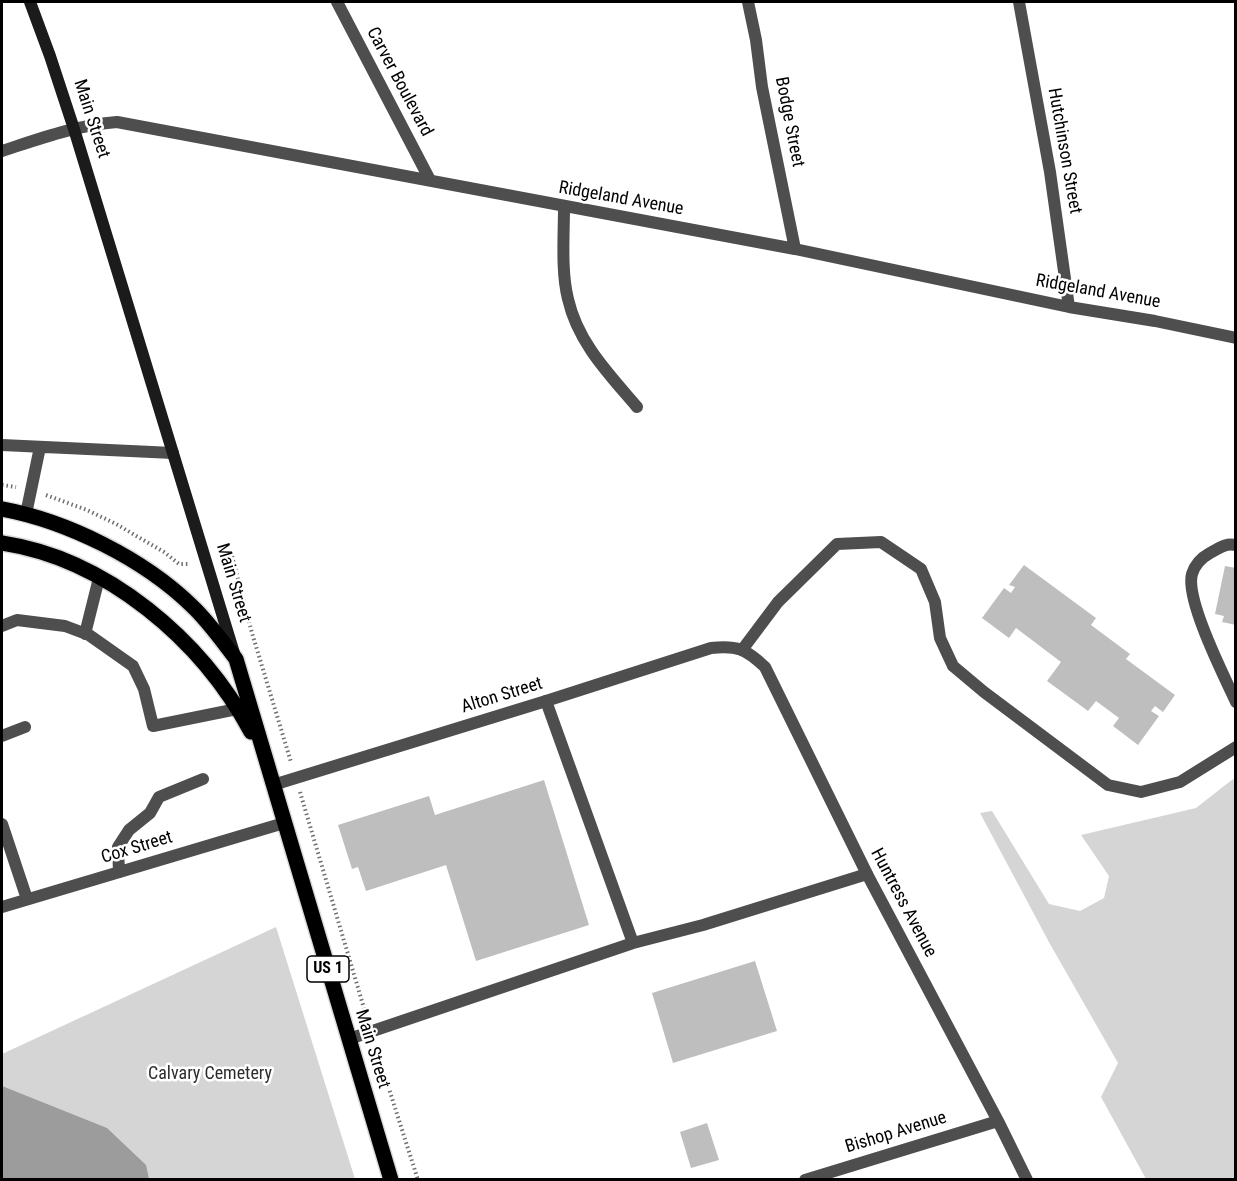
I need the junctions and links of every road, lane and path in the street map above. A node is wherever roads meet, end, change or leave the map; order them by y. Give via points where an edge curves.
1 (30, 2) edge
2 (337, 2) edge
3 (748, 2) edge
4 (1019, 2) edge
5 (74, 129) junction
6 (2, 151) edge
7 (430, 180) junction
8 (564, 207) junction
9 (795, 249) junction
10 (1069, 307) junction
11 (1236, 338) edge
12 (638, 407) dead end
13 (2, 445) edge
14 (40, 447) junction
15 (173, 453) junction
16 (2, 509) edge
17 (26, 514) junction
18 (2, 543) edge
19 (1236, 545) edge
20 (206, 560) junction
21 (99, 578) junction
22 (2, 626) edge
23 (85, 634) junction
24 (742, 650) junction
25 (236, 659) junction
26 (546, 701) junction
27 (1236, 702) edge
28 (237, 709) junction
29 (25, 727) dead end
30 (2, 736) edge
31 (1236, 747) edge
32 (265, 759) junction
33 (296, 778) junction
34 (203, 779) dead end
35 (273, 785) junction
36 (284, 823) junction
37 (2, 824) edge
38 (119, 872) junction
39 (867, 874) junction
40 (27, 899) junction
41 (2, 907) edge
42 (633, 943) junction
43 (370, 1032) junction
44 (349, 1039) junction
45 (998, 1121) junction
46 (391, 1179) edge
47 (418, 1179) edge
48 (805, 1179) edge
49 (1027, 1179) edge

1 - 5 street, Main Street
2 - 7 street, Carver Boulevard
3 - 9 street, Bodge Street
4 - 10 street, Hutchinson Street via 1050,172
5 - 6 street, Ridgeland Avenue
5 - 7 street, Ridgeland Avenue via 117,123
5 - 15 street, Main Street
7 - 8 street, Ridgeland Avenue
8 - 9 street, Ridgeland Avenue
8 - 12 street via 565,276 574,320 585,343
9 - 10 street, Ridgeland Avenue
10 - 11 street, Ridgeland Avenue
13 - 14 street
14 - 15 street
14 - 17 street
15 - 20 street, Main Street
16 - 17 main road, US 1
17 - 25 main road, US 1 via 105,546 151,573 191,605
18 - 21 main road, US 1 via 44,553
19 - 27 street via 1227,544 1201,558 1192,575 1192,597
20 - 25 street, Main Street
20 - 33 path via 232,556
21 - 23 street
21 - 28 main road, US 1 via 129,595 182,639
22 - 23 street via 16,620 65,626
23 - 28 street via 133,666 144,688 153,726
24 - 26 street, Alton Street via 727,646 711,648
24 - 31 street via 778,602 837,544 881,542 921,569 935,602 940,638 953,666 1108,785 1141,792 1180,782
24 - 39 street, Huntress Avenue via 765,668
25 - 32 main road, Main Street / US 1
26 - 33 street, Alton Street
26 - 42 street
28 - 32 main road, US 1
29 - 30 street
32 - 35 main road, Main Street / US 1
33 - 35 street, Alton Street
33 - 43 path
34 - 38 street via 159,797 150,813 129,830 118,847
35 - 36 main road, Main Street / US 1
36 - 38 street, Cox Street
36 - 44 main road, Main Street / US 1
37 - 40 street
38 - 40 street, Cox Street
39 - 42 street
39 - 45 street, Huntress Avenue
40 - 41 street, Cox Street
42 - 43 street
43 - 44 street
43 - 47 path
44 - 46 main road, Main Street / US 1
45 - 48 street, Bishop Avenue
45 - 49 street, Huntress Avenue

